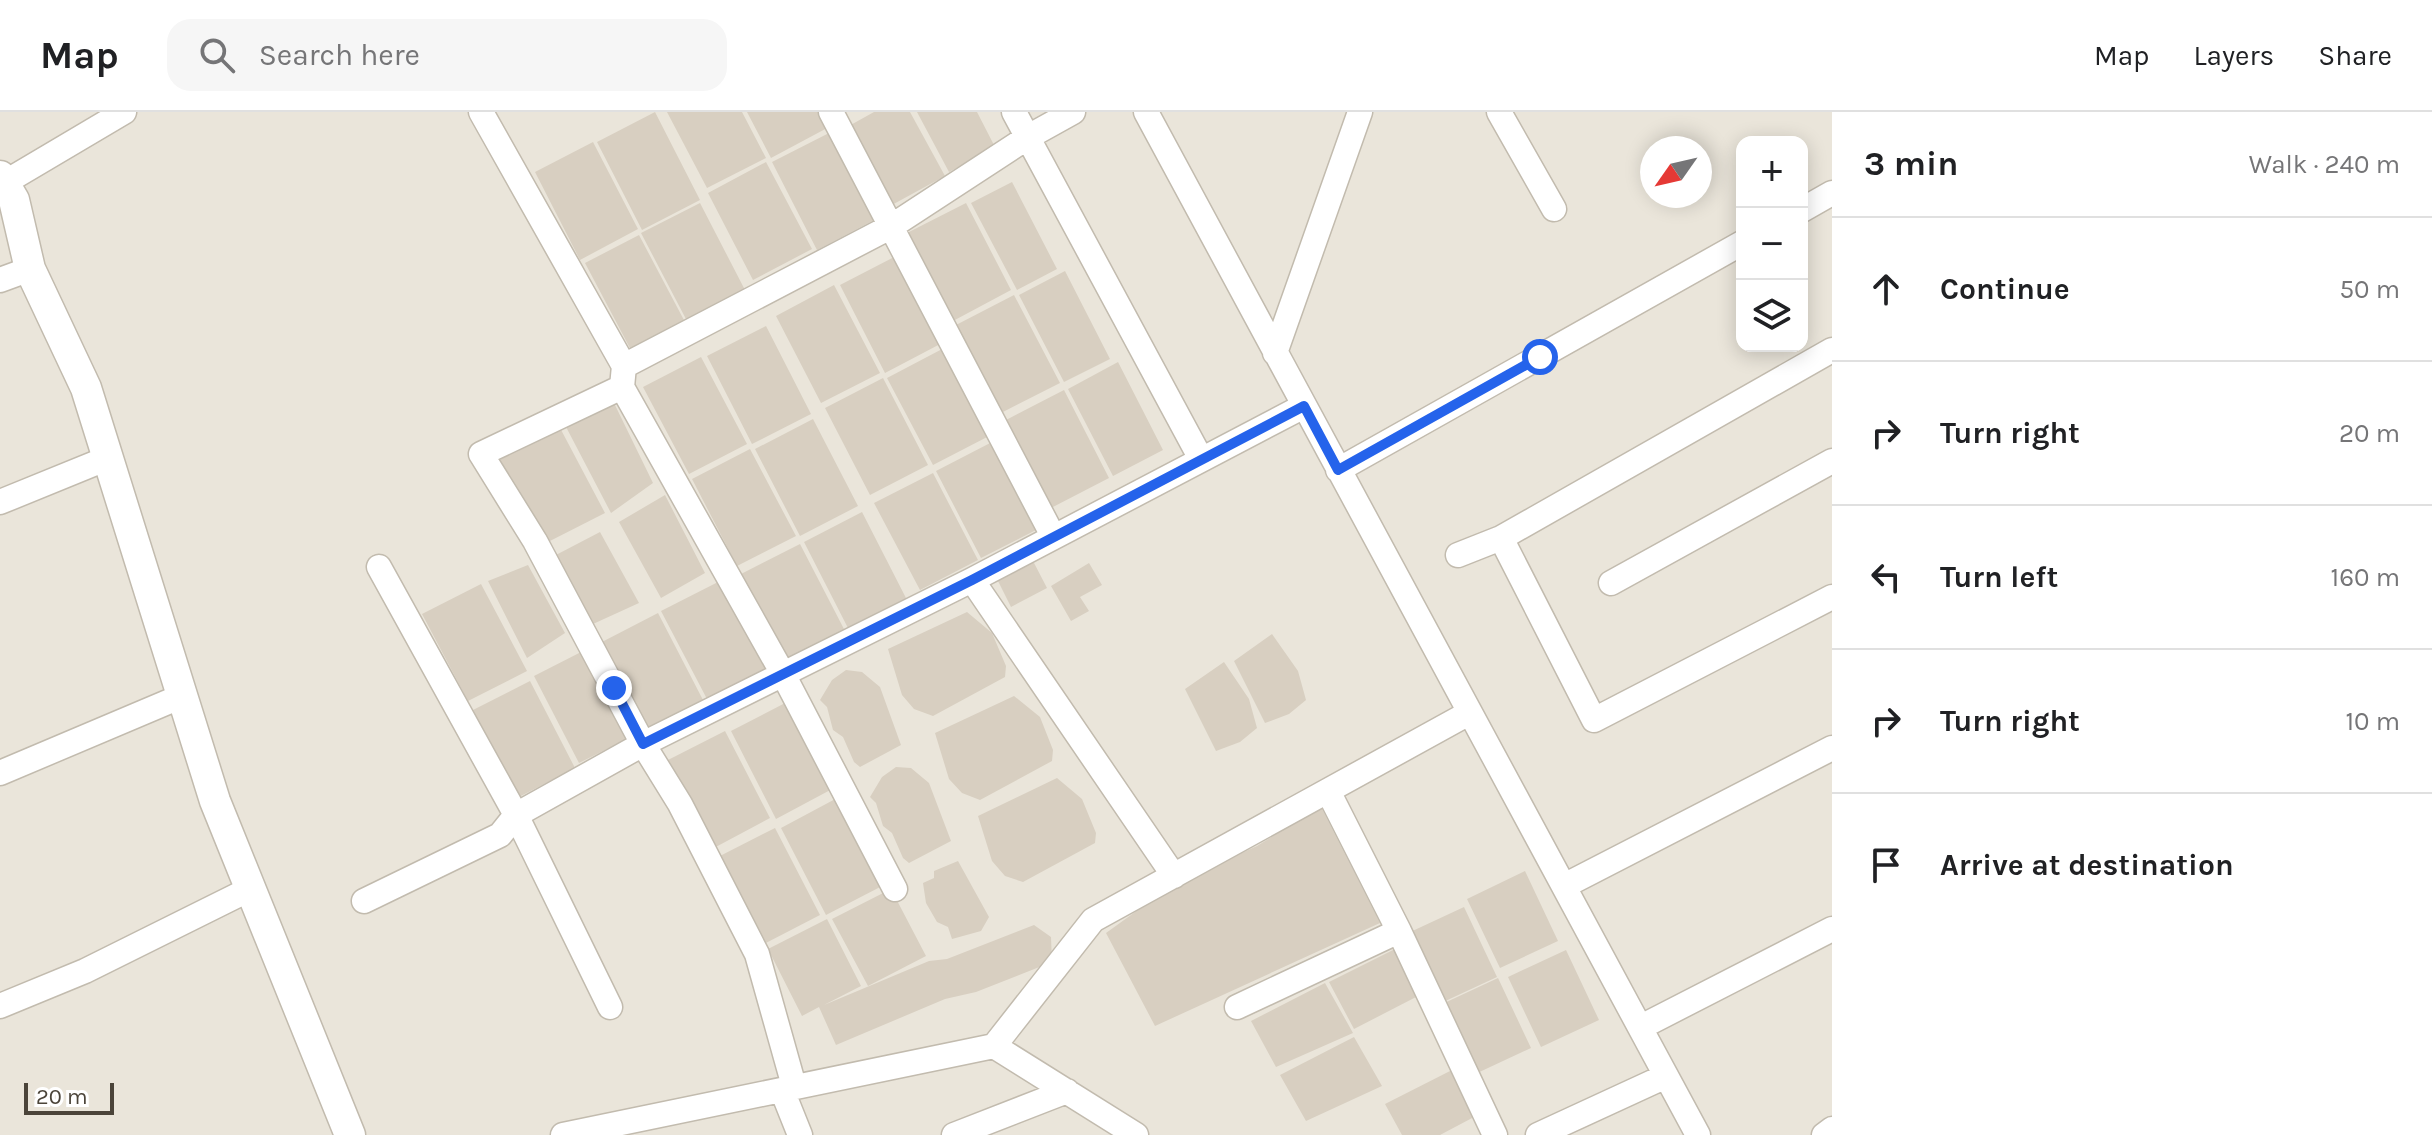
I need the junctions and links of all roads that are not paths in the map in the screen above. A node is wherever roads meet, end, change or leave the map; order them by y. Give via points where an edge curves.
1 (124, 112) edge
2 (481, 112) edge
3 (831, 112) edge
4 (1014, 112) edge
5 (1073, 112) edge
6 (1146, 112) edge
7 (1360, 112) edge
8 (1499, 112) edge
9 (1028, 137) junction
10 (2, 179) edge
11 (1832, 193) edge
12 (1806, 208) edge
13 (1554, 209) dead end
14 (892, 226) junction
15 (1736, 246) edge
16 (30, 269) junction
17 (0, 280) edge
18 (1832, 350) edge
19 (1275, 353) junction
20 (623, 376) junction
21 (1304, 406) junction
22 (108, 458) junction
23 (1201, 459) junction
24 (1832, 461) edge
25 (1338, 470) junction
26 (0, 502) edge
27 (1053, 536) junction
28 (1501, 538) junction
29 (1458, 555) dead end
30 (379, 567) dead end
31 (972, 580) junction
32 (1611, 583) dead end
33 (1832, 597) edge
34 (783, 674) junction
35 (182, 696) junction
36 (1469, 713) junction
37 (643, 744) junction
38 (1832, 748) edge
39 (0, 773) edge
40 (1328, 791) junction
41 (516, 815) junction
42 (1174, 876) junction
43 (1564, 886) junction
44 (250, 889) junction
45 (895, 889) dead end
46 (364, 901) dead end
47 (1832, 929) edge
48 (1399, 931) junction
49 (0, 1006) edge
50 (610, 1007) dead end
51 (1237, 1007) dead end
52 (1641, 1027) junction
53 (994, 1046) junction
54 (1666, 1076) junction
55 (788, 1088) junction
56 (1067, 1091) junction
57 (1832, 1129) edge
58 (593, 1132) edge
59 (350, 1135) edge
60 (563, 1135) edge
61 (800, 1135) edge
62 (954, 1135) edge
63 (1136, 1135) edge
64 (1495, 1135) edge
65 (1538, 1135) edge
66 (1698, 1135) edge
67 (1824, 1135) edge

1 - 10 street
2 - 20 street
3 - 14 street
4 - 9 street
5 - 9 street
6 - 19 street
7 - 19 street
8 - 13 street
9 - 14 street
9 - 23 street
10 - 16 street via 14,200
11 - 12 street
14 - 20 street
14 - 27 street
15 - 25 street
16 - 17 street
16 - 22 street via 86,388
18 - 28 street
19 - 21 street
20 - 34 street
20 - 37 street via 481,454 535,541
21 - 23 street
21 - 25 street
22 - 26 street
22 - 35 street
23 - 27 street
24 - 32 street
25 - 36 street
27 - 31 street
28 - 29 street
28 - 33 street via 1594,720
30 - 41 street
31 - 34 street
31 - 42 street
34 - 37 street
34 - 45 street
35 - 39 street
35 - 44 street
36 - 40 street
36 - 43 street
37 - 41 street
37 - 55 street via 757,954
38 - 43 street
40 - 42 street
40 - 48 street
41 - 46 street via 500,835
41 - 50 street
42 - 53 street via 1093,920
43 - 52 street
44 - 49 street via 85,971
44 - 59 street
47 - 52 street
48 - 51 street
48 - 64 street
52 - 54 street
53 - 55 street
53 - 56 street
54 - 65 street
54 - 66 street
55 - 58 street
55 - 61 street
56 - 62 street
56 - 63 street
57 - 67 street
58 - 60 street

